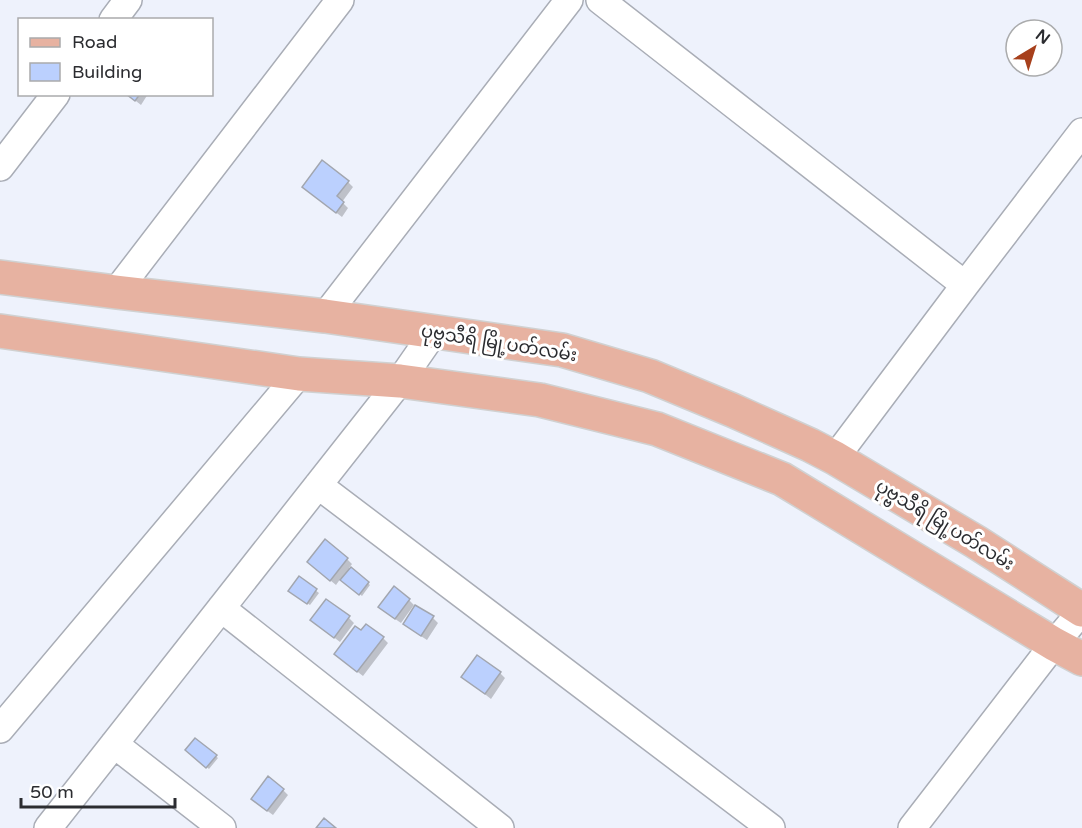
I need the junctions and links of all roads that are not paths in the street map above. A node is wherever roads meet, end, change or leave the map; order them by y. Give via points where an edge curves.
1 (128, 0) edge
2 (340, 0) edge
3 (569, 0) edge
4 (600, 0) edge
5 (114, 18) edge
6 (54, 96) edge
7 (1078, 147) edge
8 (0, 166) edge
9 (0, 277) edge
10 (965, 285) junction
11 (116, 292) junction
12 (325, 316) junction
13 (0, 331) edge
14 (434, 332) junction
15 (299, 374) junction
16 (400, 381) junction
17 (835, 458) junction
18 (318, 485) junction
19 (221, 608) junction
20 (1082, 610) edge
21 (1054, 644) junction
22 (1082, 659) edge
23 (0, 729) edge
24 (114, 744) junction
25 (48, 828) edge
26 (222, 828) edge
27 (500, 828) edge
28 (771, 828) edge
29 (912, 828) edge

1 - 5 street
2 - 11 street
3 - 12 street
4 - 10 street
6 - 8 street
7 - 10 street
9 - 11 main road, ပုဗ္ဗသီရိ မြို့ပတ်လမ်း
10 - 17 street
11 - 12 main road, ပုဗ္ဗသီရိ မြို့ပတ်လမ်း
12 - 14 main road, ပုဗ္ဗသီရိ မြို့ပတ်လမ်း
13 - 15 main road
14 - 16 street
14 - 17 main road, ပုဗ္ဗသီရိ မြို့ပတ်လမ်း via 562,350 650,376
15 - 16 main road
15 - 23 street
16 - 18 street
16 - 21 main road via 540,400 657,429 782,479
17 - 20 main road, ပုဗ္ဗသီရိ မြို့ပတ်လမ်း
18 - 19 street
18 - 28 street
19 - 24 street
19 - 27 street
20 - 21 street
21 - 22 main road
21 - 29 street
24 - 25 street
24 - 26 street

